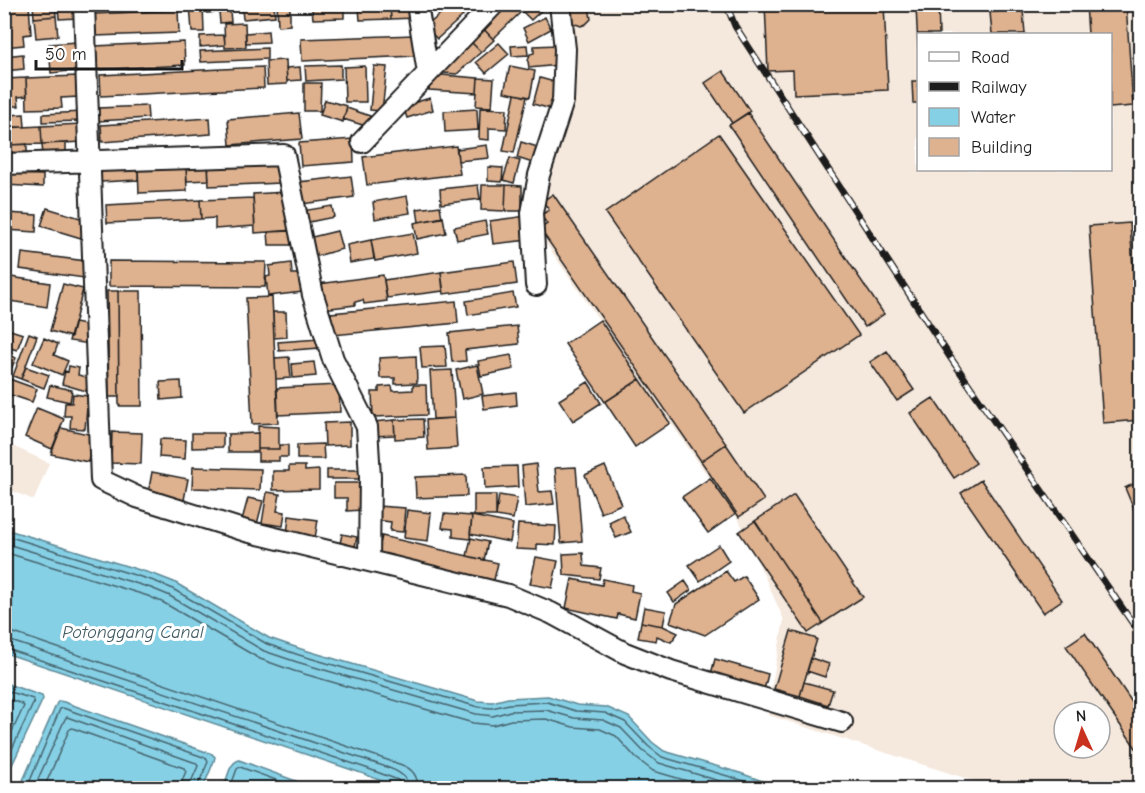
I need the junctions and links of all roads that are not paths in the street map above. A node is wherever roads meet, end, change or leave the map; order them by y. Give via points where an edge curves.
1 (84, 4) edge
2 (417, 4) edge
3 (494, 4) edge
4 (560, 4) edge
5 (428, 73) junction
6 (362, 142) dead end
7 (90, 162) junction
8 (4, 164) edge
9 (536, 285) dead end
10 (369, 561) junction
11 (842, 722) dead end

1 - 7 street
2 - 5 street
3 - 5 street
4 - 9 street via 565,49 563,101 539,175 532,213
5 - 6 street
7 - 8 street
7 - 10 street via 101,480 137,497 246,531
7 - 10 street via 284,155 316,306 333,359 367,428
10 - 11 street via 508,595 551,613 624,653 671,671

